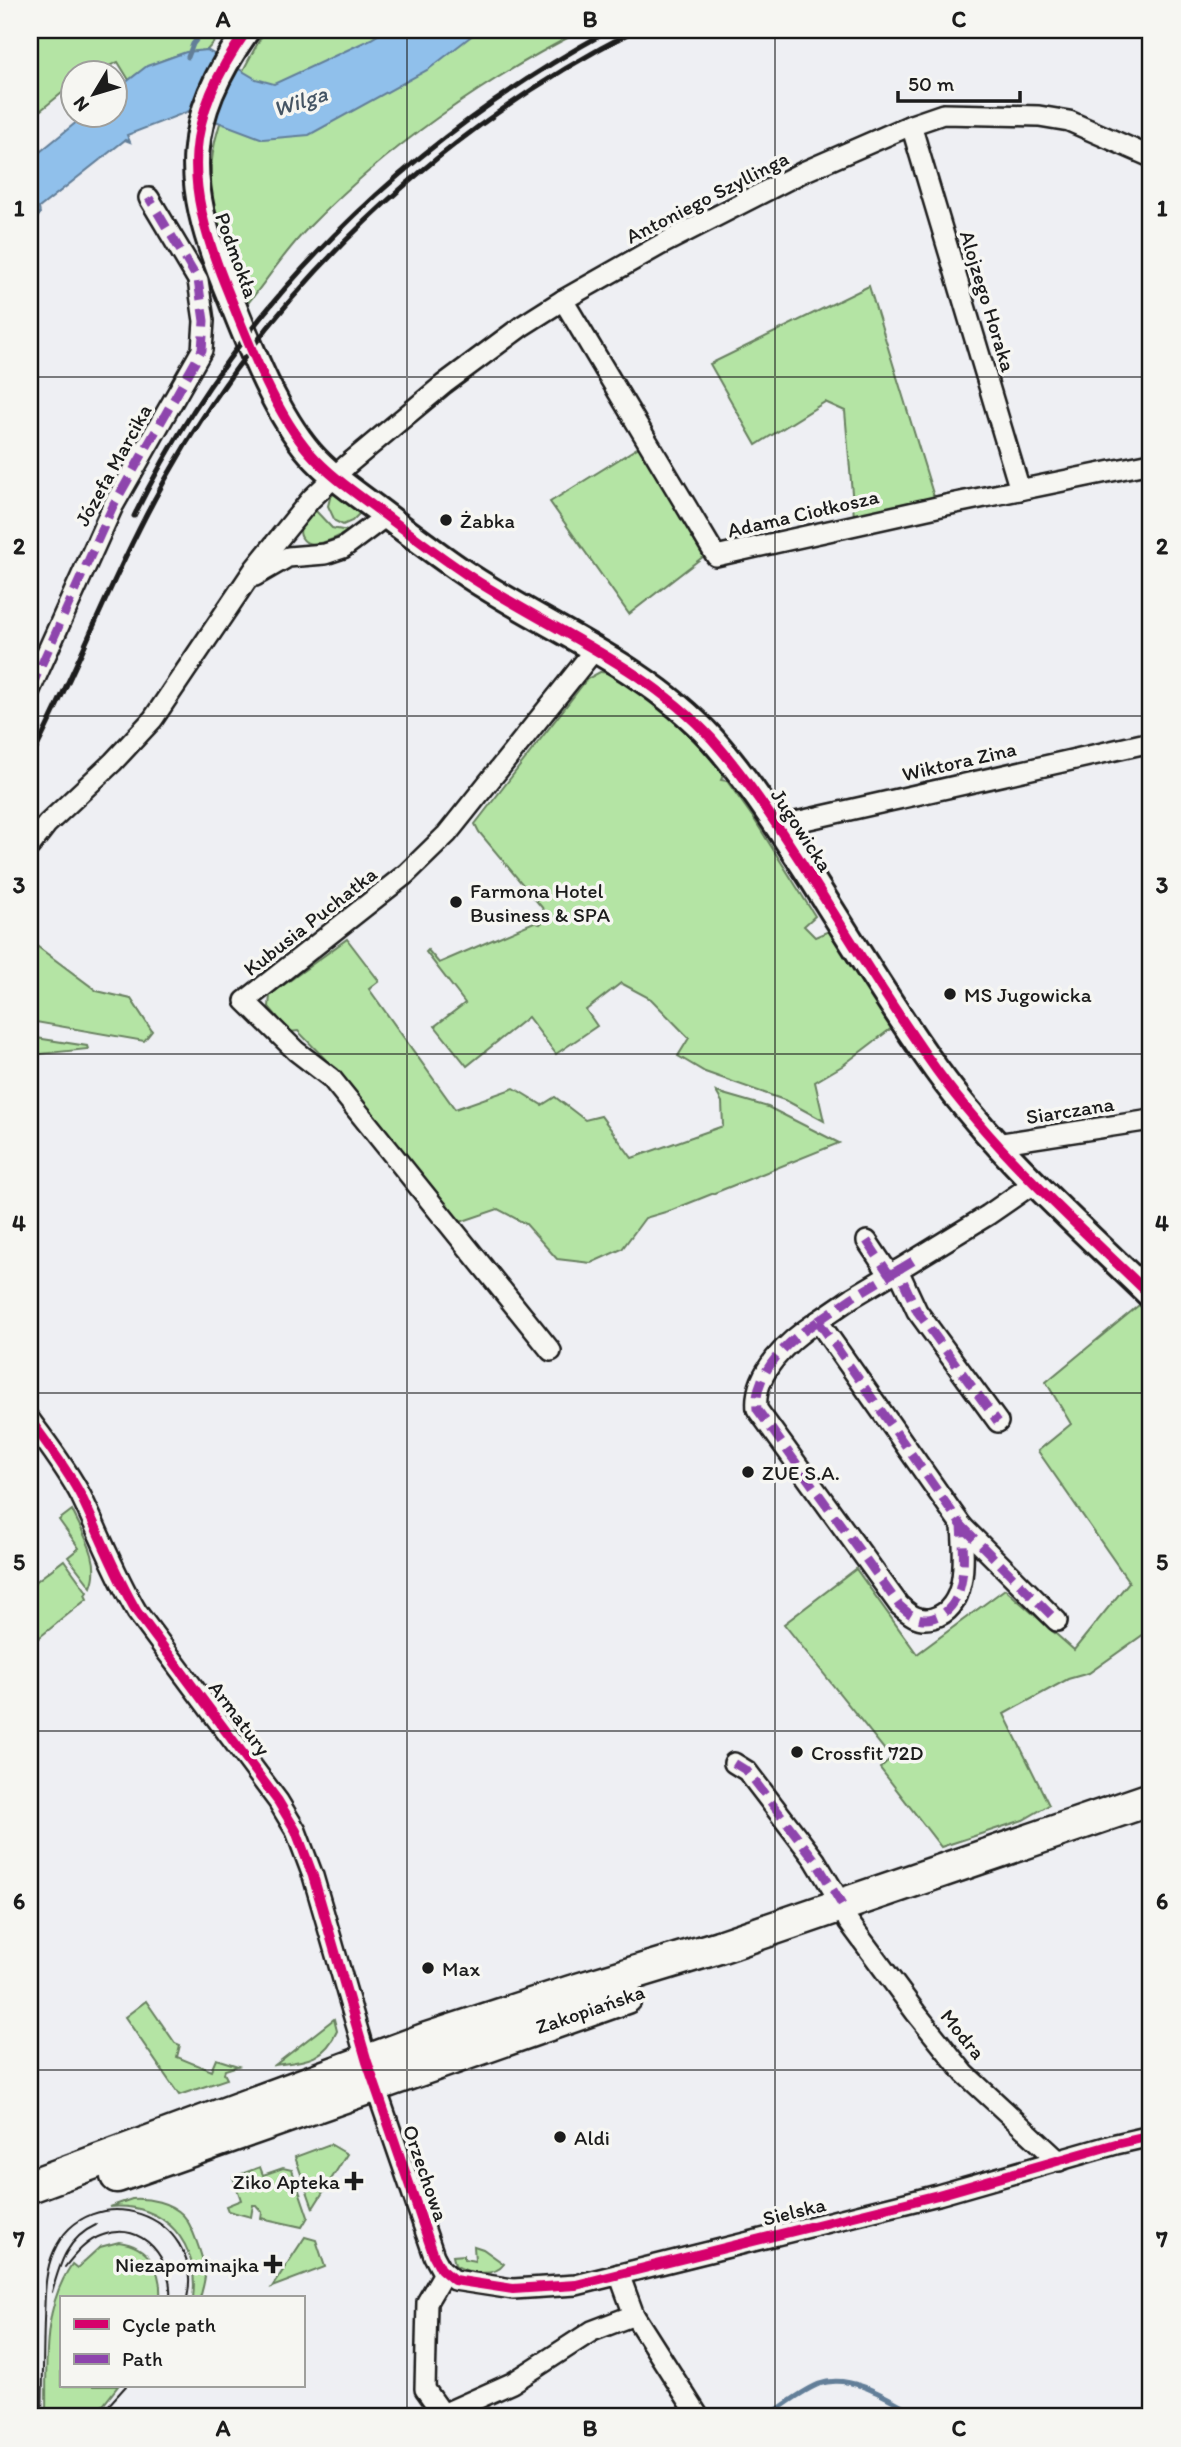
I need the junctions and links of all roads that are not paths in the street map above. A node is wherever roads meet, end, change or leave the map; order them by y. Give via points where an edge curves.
1 (241, 38) edge
2 (911, 125) junction
3 (1151, 157) edge
4 (149, 198) dead end
5 (209, 275) junction
6 (564, 300) junction
7 (1151, 463) edge
8 (335, 477) junction
9 (1020, 490) junction
10 (386, 516) junction
11 (290, 523) junction
12 (303, 554) junction
13 (243, 585) junction
14 (596, 649) junction
15 (30, 690) edge
16 (1151, 742) edge
17 (778, 826) junction
18 (30, 846) edge
19 (1151, 1120) edge
20 (996, 1144) junction
21 (1034, 1183) junction
22 (867, 1241) dead end
23 (894, 1272) junction
24 (1151, 1296) edge
25 (818, 1321) junction
26 (551, 1351) dead end
27 (30, 1420) edge
28 (998, 1422) dead end
29 (962, 1526) junction
30 (1057, 1621) dead end
31 (734, 1763) dead end
32 (1151, 1799) edge
33 (1151, 1818) edge
34 (845, 1913) junction
35 (372, 2073) junction
36 (1151, 2136) edge
37 (1059, 2161) junction
38 (30, 2186) edge
39 (30, 2205) edge
40 (444, 2273) junction
41 (620, 2274) junction
42 (634, 2315) junction
43 (444, 2416) edge
44 (699, 2417) edge

1 - 5 street, Podmokła via 209,95 198,131 197,192
2 - 3 street, Antoniego Szyllinga via 943,114 1040,116 1069,121
2 - 6 street, Antoniego Szyllinga via 791,178
2 - 9 street, Alojzego Horaka
4 - 5 street via 193,268
5 - 8 street, Podmokła via 278,405 308,452
5 - 15 street, Józefa Marcika via 199,358 113,506
6 - 8 street, Antoniego Szyllinga via 444,384
6 - 9 street, Adama Ciołkosza via 716,556
7 - 9 street, Adama Ciołkosza
8 - 10 street, Jugowicka
8 - 11 street
10 - 12 street via 343,548
10 - 14 street, Jugowicka via 469,576
11 - 12 street
11 - 13 street
12 - 13 street via 272,564
13 - 18 street via 153,719
14 - 17 street, Jugowicka via 642,678 691,718 748,783
14 - 26 street, Kubusia Puchatka via 446,834 406,874 245,1001 331,1078
16 - 17 street, Wiktora Zina
17 - 20 street, Jugowicka via 927,1057
19 - 20 street, Siarczana
20 - 21 street, Jugowicka
21 - 23 street
21 - 24 street, Jugowicka
22 - 23 street
23 - 25 street
23 - 28 street
25 - 29 street
25 - 29 street via 775,1359 755,1395 757,1409 910,1615 927,1619 949,1611 964,1566
27 - 35 street, Armatury via 81,1495 137,1612 296,1831
29 - 30 street
31 - 34 street via 747,1771 807,1849
32 - 34 main road, Zakopiańska
33 - 34 main road, Zakopiańska
34 - 35 main road, Zakopiańska via 719,1947 427,2039
34 - 37 street, Modra via 965,2074
35 - 38 main road, Zakopiańska
35 - 39 main road, Zakopiańska via 166,2160
35 - 40 street, Orzechowa
36 - 37 street, Sielska
37 - 41 street, Sielska
40 - 41 street, Sielska via 461,2282 501,2288 555,2288
40 - 43 street via 427,2302 425,2389
41 - 42 street
42 - 43 street via 592,2331 512,2383
42 - 44 street

